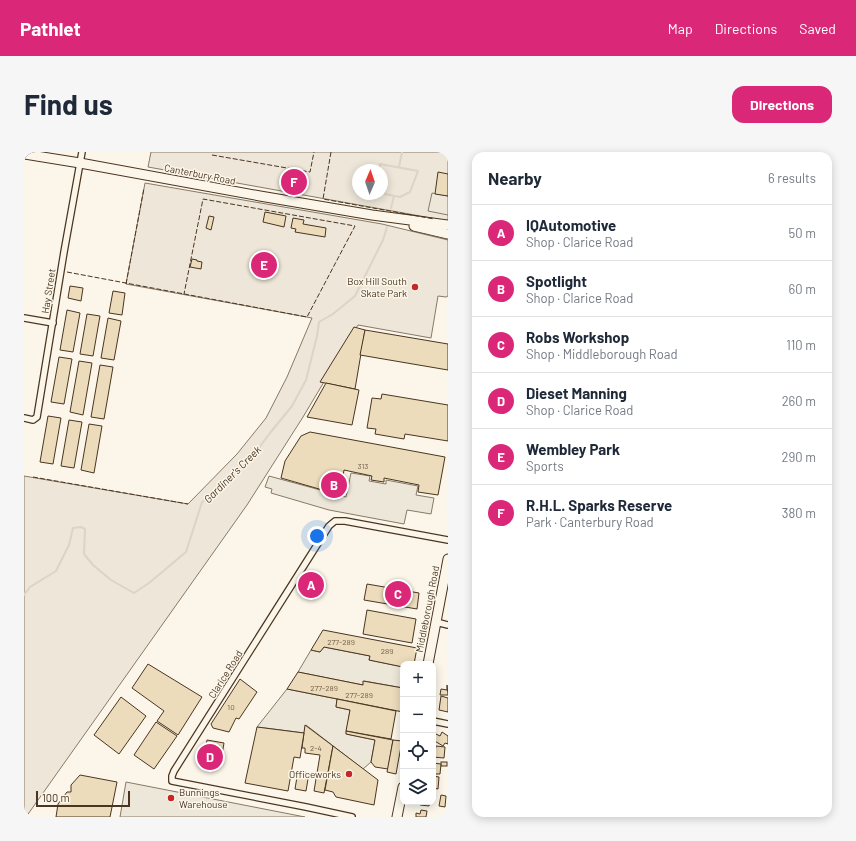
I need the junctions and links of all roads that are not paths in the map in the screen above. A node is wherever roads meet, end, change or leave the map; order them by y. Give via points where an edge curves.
1 (82, 152) edge
2 (24, 154) edge
3 (80, 163) junction
4 (372, 215) junction
5 (448, 225) edge
6 (448, 234) edge
7 (24, 318) edge
8 (53, 323) junction
9 (24, 418) edge
10 (448, 540) edge
11 (448, 559) edge
12 (436, 622) junction
13 (448, 625) edge
14 (429, 661) edge
15 (436, 722) edge
16 (448, 724) edge
17 (400, 802) edge
18 (352, 817) edge
19 (397, 817) edge

1 - 3 street, Hay Street
2 - 3 main road, Canterbury Road
3 - 4 main road, Canterbury Road
3 - 8 street, Hay Street
4 - 5 main road, Canterbury Road
4 - 6 main road, Canterbury Road
7 - 8 street
8 - 9 street, Hay Street via 37,417 33,420
10 - 18 street, Clarice Road via 345,521 335,521 329,526 172,776 172,781
11 - 12 main road, Middleborough Road
12 - 13 street
12 - 14 main road, Middleborough Road
15 - 16 street
17 - 19 main road

